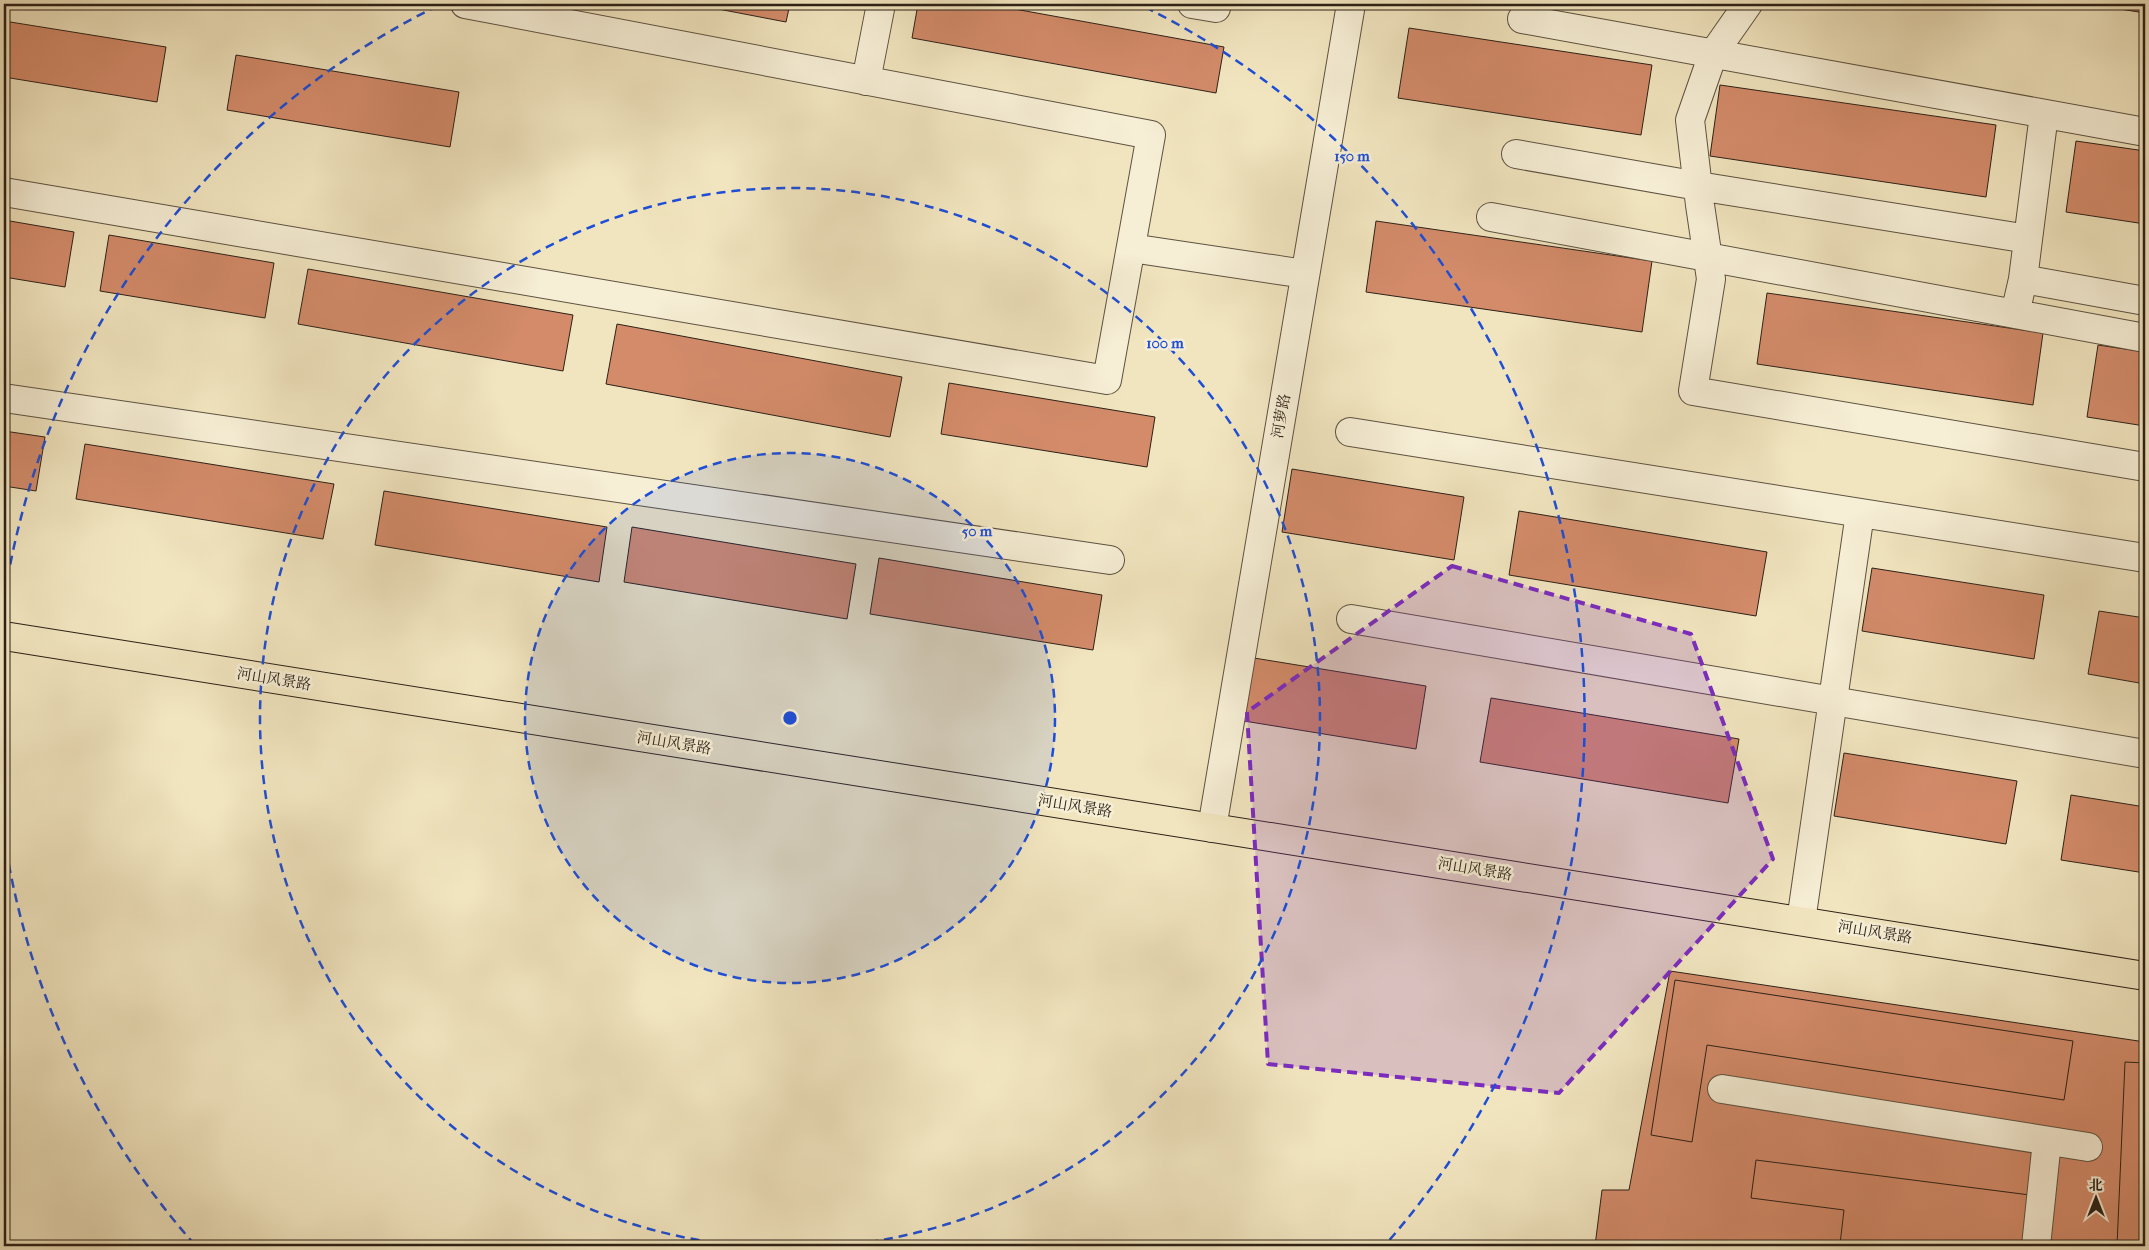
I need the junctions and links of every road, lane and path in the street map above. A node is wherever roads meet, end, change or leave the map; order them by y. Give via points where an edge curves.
1 (471, 4) edge
2 (881, 4) edge
3 (1351, 4) edge
4 (1748, 4) edge
5 (1522, 20) dead end
6 (1713, 54) junction
7 (866, 81) junction
8 (2044, 114) junction
9 (2145, 132) edge
10 (1516, 154) dead end
11 (1698, 186) junction
12 (4, 192) edge
13 (1491, 216) dead end
14 (2028, 239) junction
15 (1131, 248) junction
16 (1305, 274) junction
17 (2023, 279) junction
18 (2145, 301) edge
19 (2015, 314) junction
20 (2145, 338) edge
21 (4, 398) edge
22 (1350, 432) dead end
23 (2145, 467) edge
24 (1860, 513) junction
25 (2145, 558) edge
26 (1110, 560) dead end
27 (1352, 619) dead end
28 (4, 636) edge
29 (1832, 701) junction
30 (2145, 754) edge
31 (1212, 828) junction
32 (1801, 921) junction
33 (2145, 976) edge
34 (1722, 1089) dead end
35 (2047, 1141) junction
36 (2088, 1147) dead end
37 (2036, 1246) edge

1 - 7 street
2 - 7 street
3 - 16 street, 河萝路
4 - 6 street
5 - 6 street
6 - 8 street
6 - 11 street via 1690,120
7 - 15 street via 1151,135
8 - 9 street
8 - 14 street
10 - 11 street
11 - 14 street
11 - 23 street via 1711,279 1693,391
12 - 15 street via 1107,380
13 - 19 street
14 - 17 street
15 - 16 street
16 - 31 street, 河萝路
17 - 18 street
17 - 19 street
19 - 20 street
21 - 26 street
22 - 24 street
24 - 25 street
24 - 29 street
27 - 29 street
28 - 31 main road, 河山风景路
29 - 30 street
29 - 32 street
31 - 32 main road, 河山风景路
32 - 33 main road, 河山风景路
34 - 35 street
35 - 36 street
35 - 37 street

